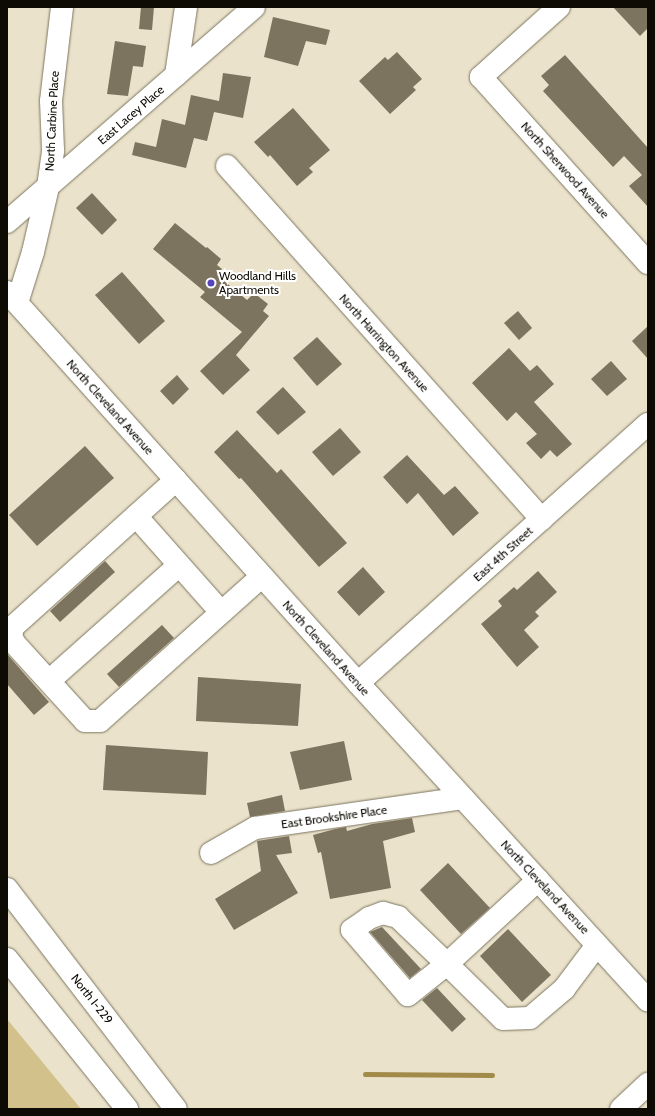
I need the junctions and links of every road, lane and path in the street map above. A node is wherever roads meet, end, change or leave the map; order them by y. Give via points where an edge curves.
1 (62, 7) edge
2 (186, 7) edge
3 (254, 7) edge
4 (559, 7) edge
5 (176, 75) junction
6 (227, 166) dead end
7 (48, 187) junction
8 (7, 222) edge
9 (648, 263) edge
10 (12, 298) edge
11 (648, 424) edge
12 (176, 480) junction
13 (136, 516) junction
14 (542, 519) junction
15 (179, 565) junction
16 (262, 576) junction
17 (221, 612) junction
18 (49, 681) junction
19 (358, 683) junction
20 (463, 798) junction
21 (211, 853) dead end
22 (538, 880) junction
23 (7, 889) edge
24 (597, 944) junction
25 (7, 960) edge
26 (648, 1001) edge
27 (648, 1084) edge
28 (127, 1109) edge
29 (176, 1109) edge
30 (621, 1109) edge

1 - 7 main road, North Carbine Place via 51,101 53,150
2 - 5 main road
3 - 5 main road, East Lacey Place
4 - 9 main road, North Sherwood Avenue via 481,77
5 - 7 main road, East Lacey Place
6 - 14 main road, North Harrington Avenue
7 - 8 main road, East Lacey Place
7 - 10 main road, North Carbine Place via 33,252
10 - 12 main road, North Cleveland Avenue
11 - 14 main road, East 4th Street
12 - 13 main road
12 - 16 main road, North Cleveland Avenue
13 - 15 main road
13 - 18 main road via 13,627 11,635 14,643
14 - 19 main road, East 4th Street
15 - 17 main road
15 - 18 main road
16 - 17 main road
16 - 19 main road, North Cleveland Avenue
17 - 18 main road via 100,721 85,721
19 - 20 main road, North Cleveland Avenue
20 - 21 main road, East Brookshire Place via 255,828
20 - 22 main road, North Cleveland Avenue
22 - 24 main road, North Cleveland Avenue
22 - 24 main road via 446,964 503,1019 530,1018 564,989
23 - 29 main road, North I-229
24 - 26 main road, North Cleveland Avenue
25 - 28 main road
27 - 30 main road

